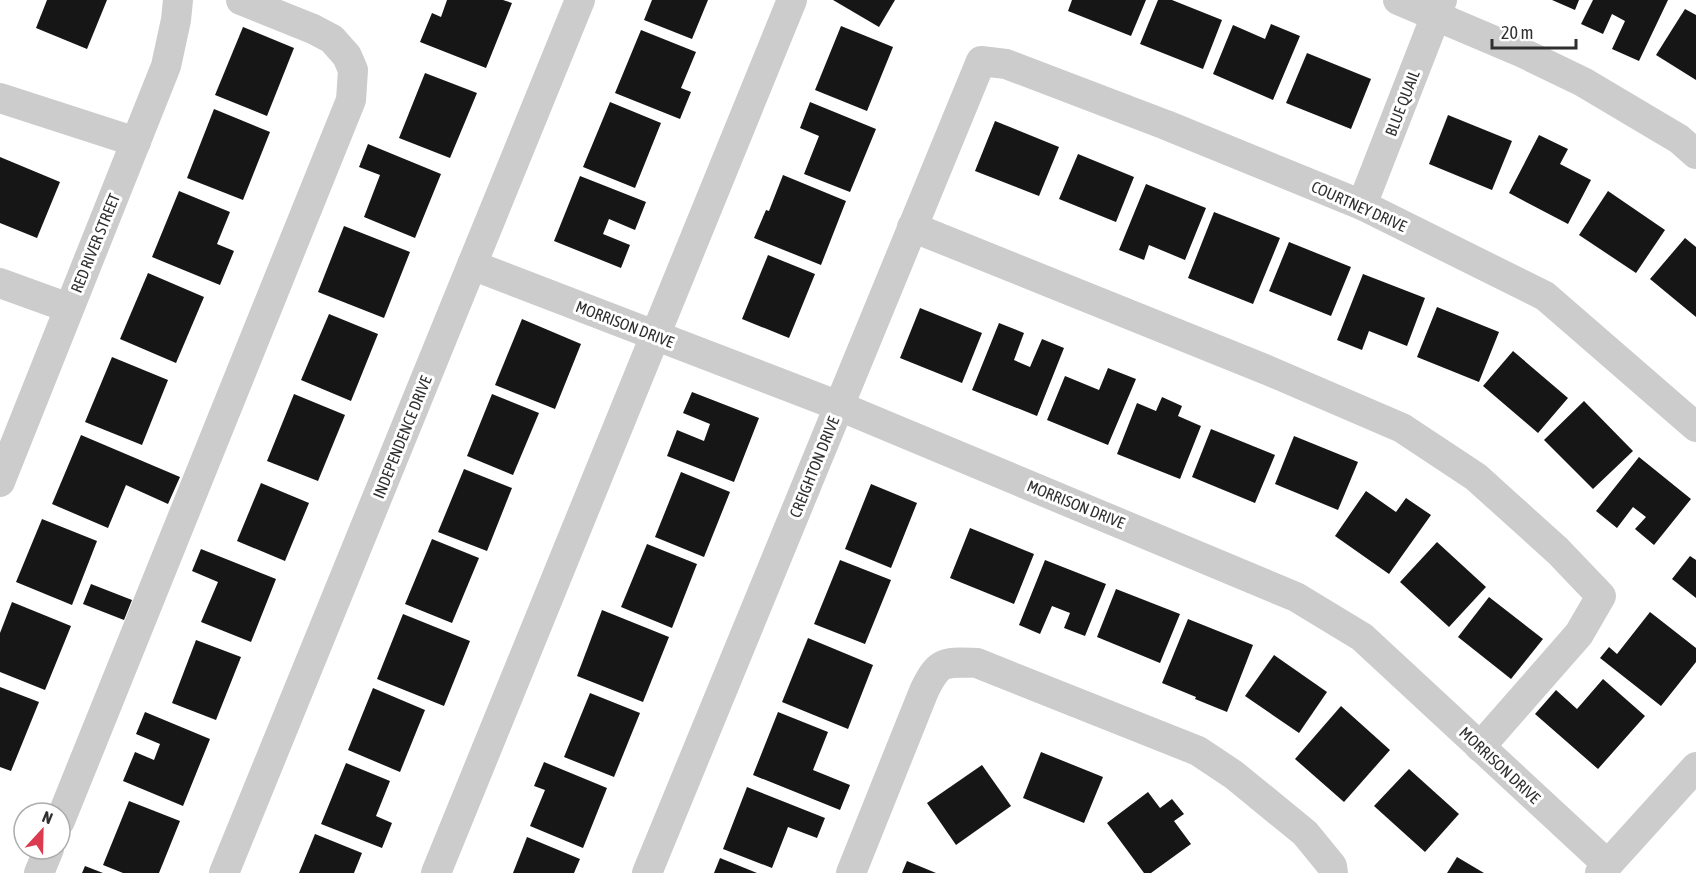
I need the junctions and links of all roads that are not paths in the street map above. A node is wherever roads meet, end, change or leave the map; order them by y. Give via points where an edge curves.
1 (178, 0) edge
2 (241, 0) edge
3 (580, 0) edge
4 (792, 0) edge
5 (1398, 0) edge
6 (1439, 8) edge
7 (981, 61) joint
8 (0, 98) edge
9 (136, 142) junction
10 (1696, 153) edge
11 (1362, 205) junction
12 (912, 227) junction
13 (472, 265) junction
14 (0, 283) edge
15 (69, 308) junction
16 (655, 336) junction
17 (839, 406) junction
18 (1696, 427) edge
19 (0, 482) edge
20 (1480, 747) junction
21 (1696, 767) edge
22 (68, 801) edge
23 (1604, 868) edge
24 (224, 873) edge
25 (436, 873) edge
26 (647, 873) edge
27 (851, 873) edge
28 (1333, 873) edge

1 - 9 street, RED RIVER STREET via 166,66
2 - 22 street via 332,39 353,70 351,100
3 - 13 street, INDEPENDENCE DRIVE
4 - 16 street
5 - 6 street
6 - 10 street via 1583,82 1680,139
6 - 11 street, BLUE QUAIL
7 - 11 street, COURTNEY DRIVE via 1006,64
7 - 12 street, CREIGHTON DRIVE
8 - 9 street
9 - 15 street, RED RIVER STREET
11 - 18 street, COURTNEY DRIVE via 1545,296
12 - 17 street, CREIGHTON DRIVE
12 - 20 street via 1402,428 1476,477 1558,551 1601,596 1579,634
13 - 16 street, MORRISON DRIVE
13 - 24 street, INDEPENDENCE DRIVE
14 - 15 street
15 - 19 street, RED RIVER STREET
16 - 17 street, MORRISON DRIVE
16 - 25 street
17 - 20 street, MORRISON DRIVE via 1296,597 1362,637
17 - 26 street, CREIGHTON DRIVE
20 - 23 street, MORRISON DRIVE
21 - 23 street
27 - 28 street via 924,691 933,672 949,662 977,663 1198,751 1305,833 1332,866

